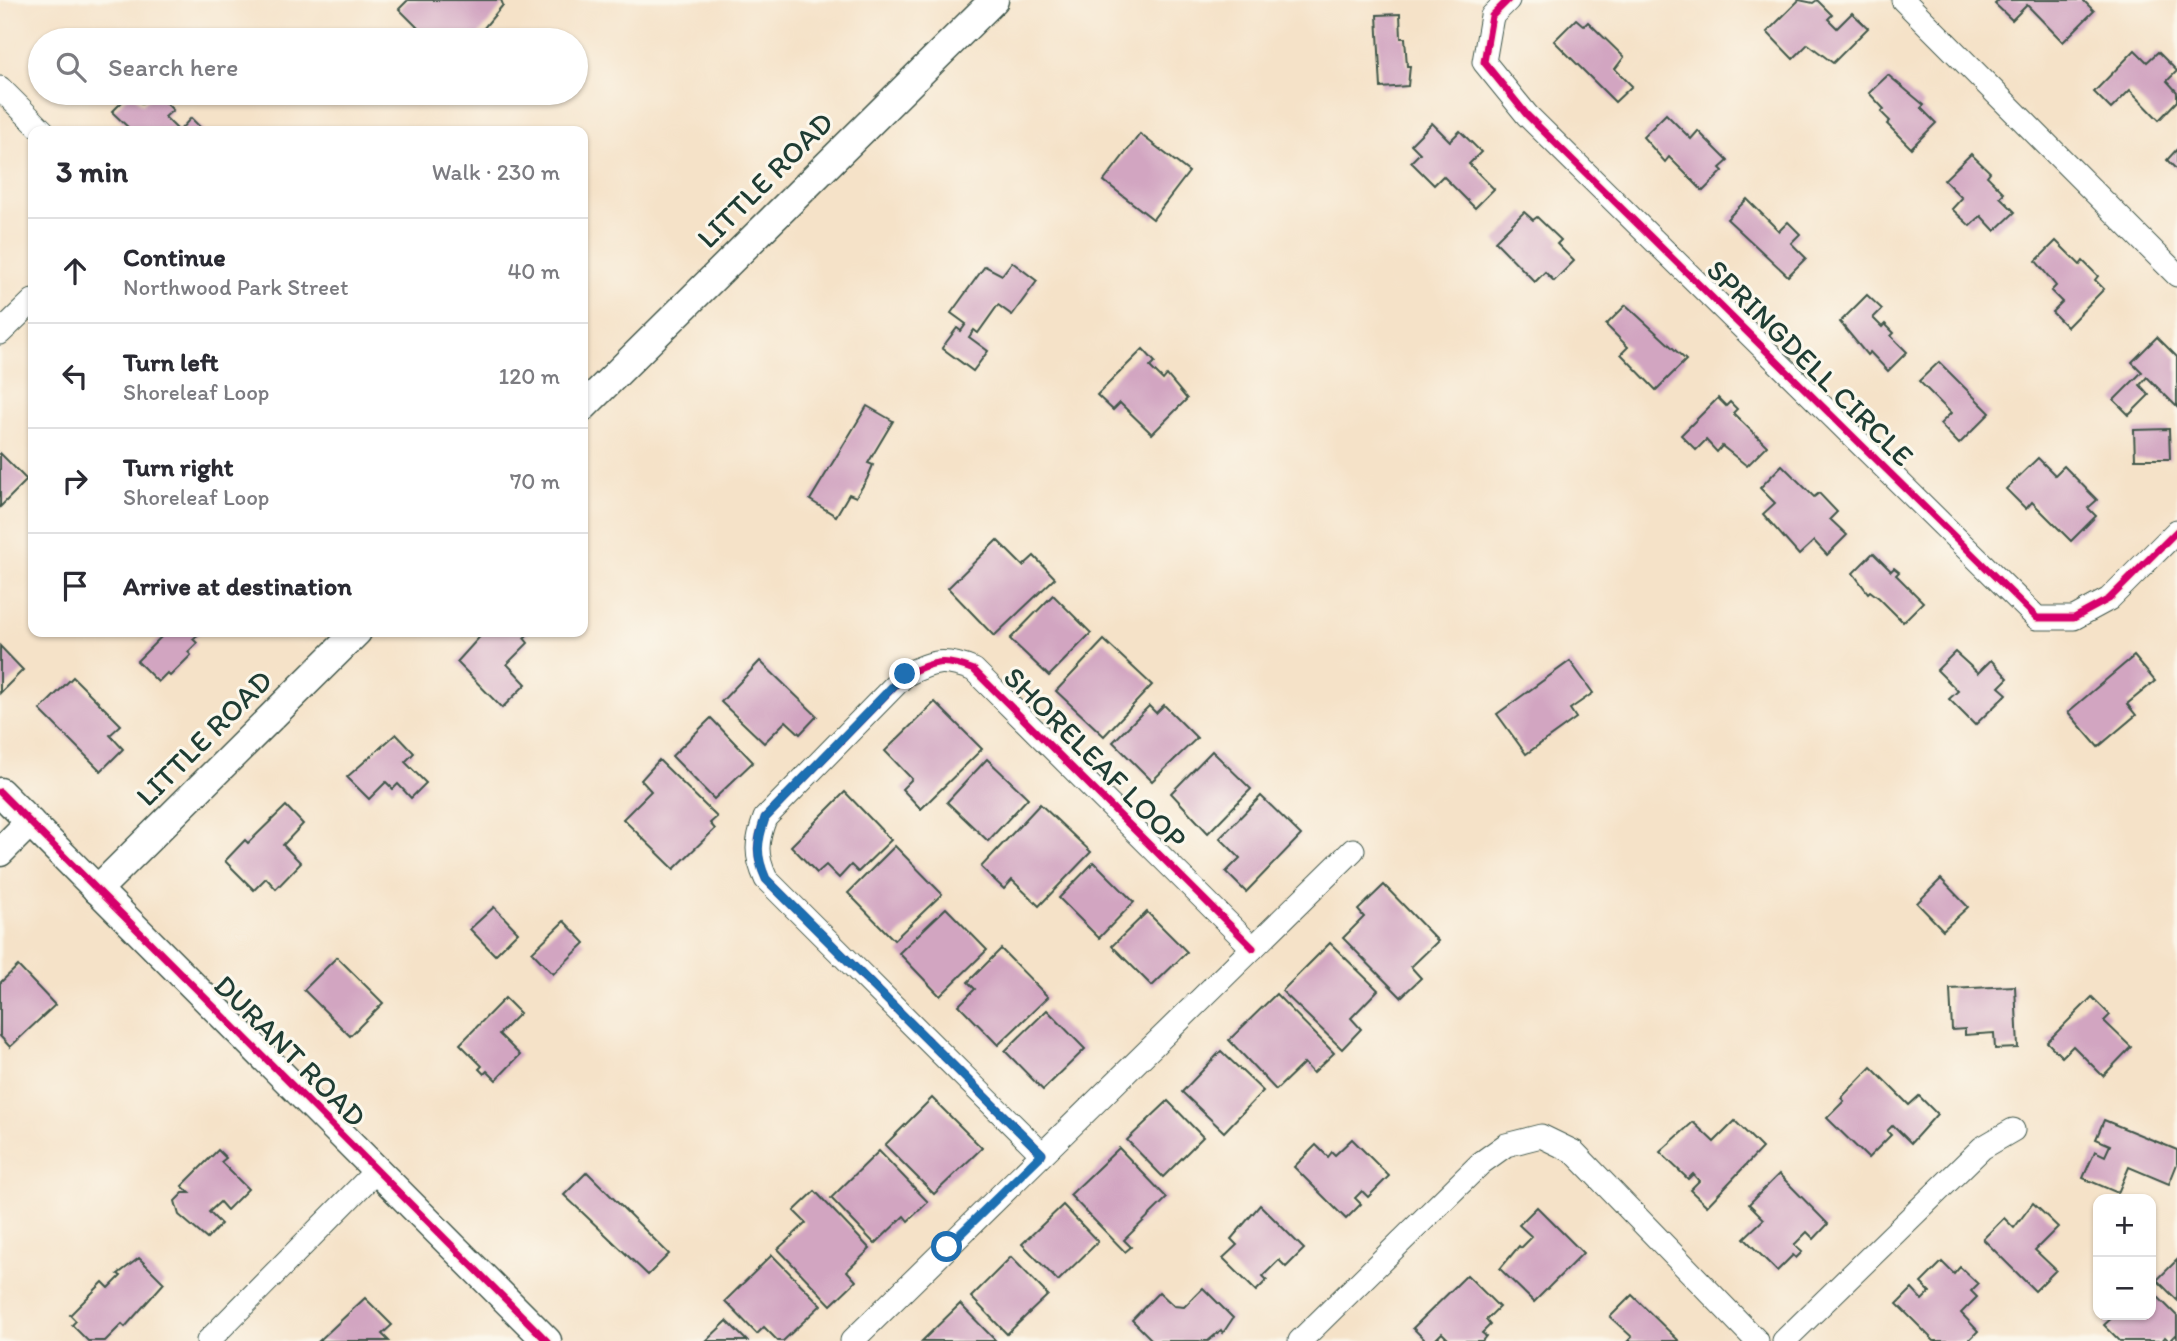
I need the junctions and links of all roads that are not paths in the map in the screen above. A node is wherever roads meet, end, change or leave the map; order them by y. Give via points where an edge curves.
1 (994, 0) edge
2 (1508, 0) edge
3 (1903, 0) edge
4 (0, 88) edge
5 (38, 126) edge
6 (2177, 275) edge
7 (28, 306) edge
8 (0, 333) edge
9 (588, 402) edge
10 (2177, 531) edge
11 (352, 637) edge
12 (0, 792) edge
13 (30, 822) junction
14 (1353, 850) dead end
15 (0, 852) edge
16 (97, 890) junction
17 (1253, 948) junction
18 (2013, 1130) dead end
19 (1042, 1154) junction
20 (377, 1170) junction
21 (208, 1341) edge
22 (548, 1341) edge
23 (852, 1341) edge
24 (1300, 1341) edge
25 (1757, 1341) edge
26 (1784, 1341) edge

1 - 9 street, LITTLE ROAD
2 - 10 street, SPRINGDELL CIRCLE via 1492,16 1484,62 1527,115 2037,618 2074,618 2109,599
3 - 6 street
4 - 5 street
7 - 8 street
11 - 16 street, LITTLE ROAD
12 - 13 street, DURANT ROAD
13 - 15 street
13 - 16 street, DURANT ROAD
14 - 17 street
16 - 20 street, DURANT ROAD
17 - 19 street
17 - 19 street, SHORELEAF LOOP via 974,670 951,661 929,663 905,674 765,818 756,845 757,861 766,879
18 - 26 street via 1982,1148
19 - 23 street
20 - 21 street
20 - 22 street, DURANT ROAD
24 - 25 street via 1481,1163 1506,1145 1541,1136 1574,1152

